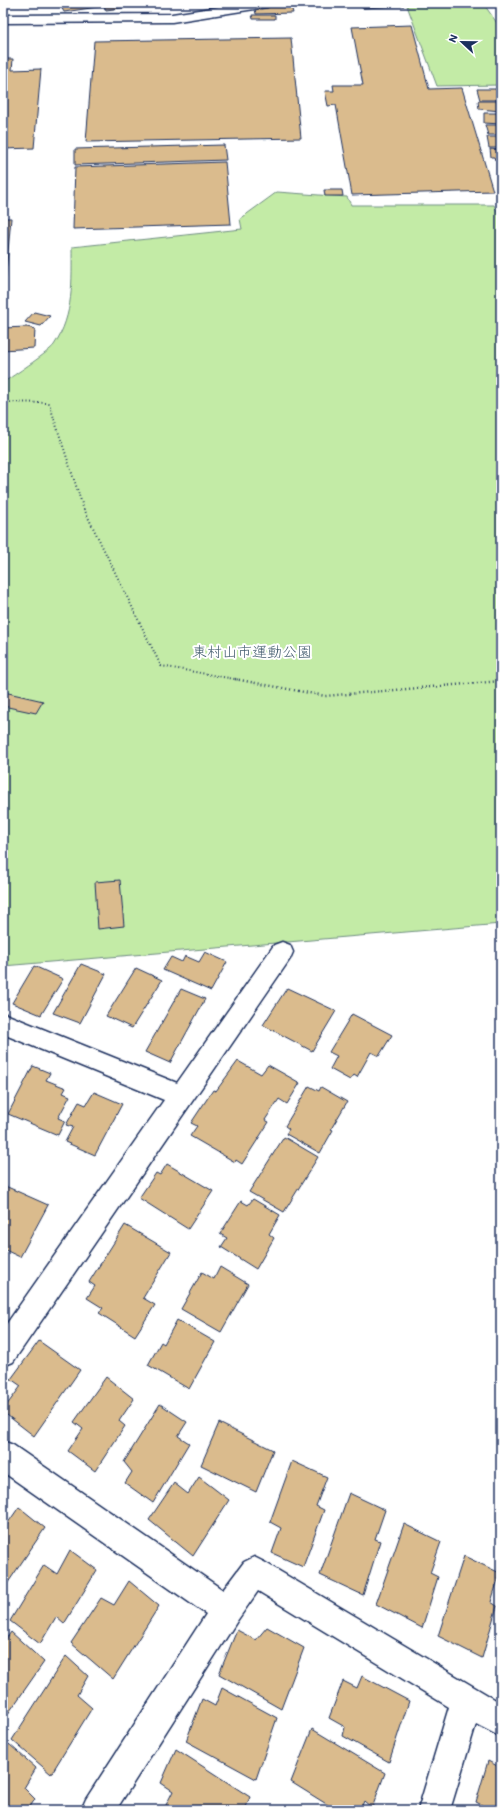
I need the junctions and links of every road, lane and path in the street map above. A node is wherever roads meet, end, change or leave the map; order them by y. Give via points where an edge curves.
1 (267, 3) edge
2 (227, 6) edge
3 (3, 18) edge
4 (3, 402) edge
5 (501, 681) edge
6 (282, 952) dead end
7 (3, 1023) edge
8 (182, 1096) junction
9 (3, 1352) edge
10 (3, 1455) edge
11 (226, 1610) junction
12 (467, 1701) junction
13 (501, 1721) edge
14 (96, 1810) edge
15 (434, 1810) edge

1 - 2 street
2 - 3 street via 172,18
4 - 5 path via 49,403 83,507 161,666 326,696
6 - 8 street
7 - 8 street
8 - 9 street
10 - 11 street
11 - 12 street via 254,1572
11 - 14 street
12 - 13 street
12 - 15 street

